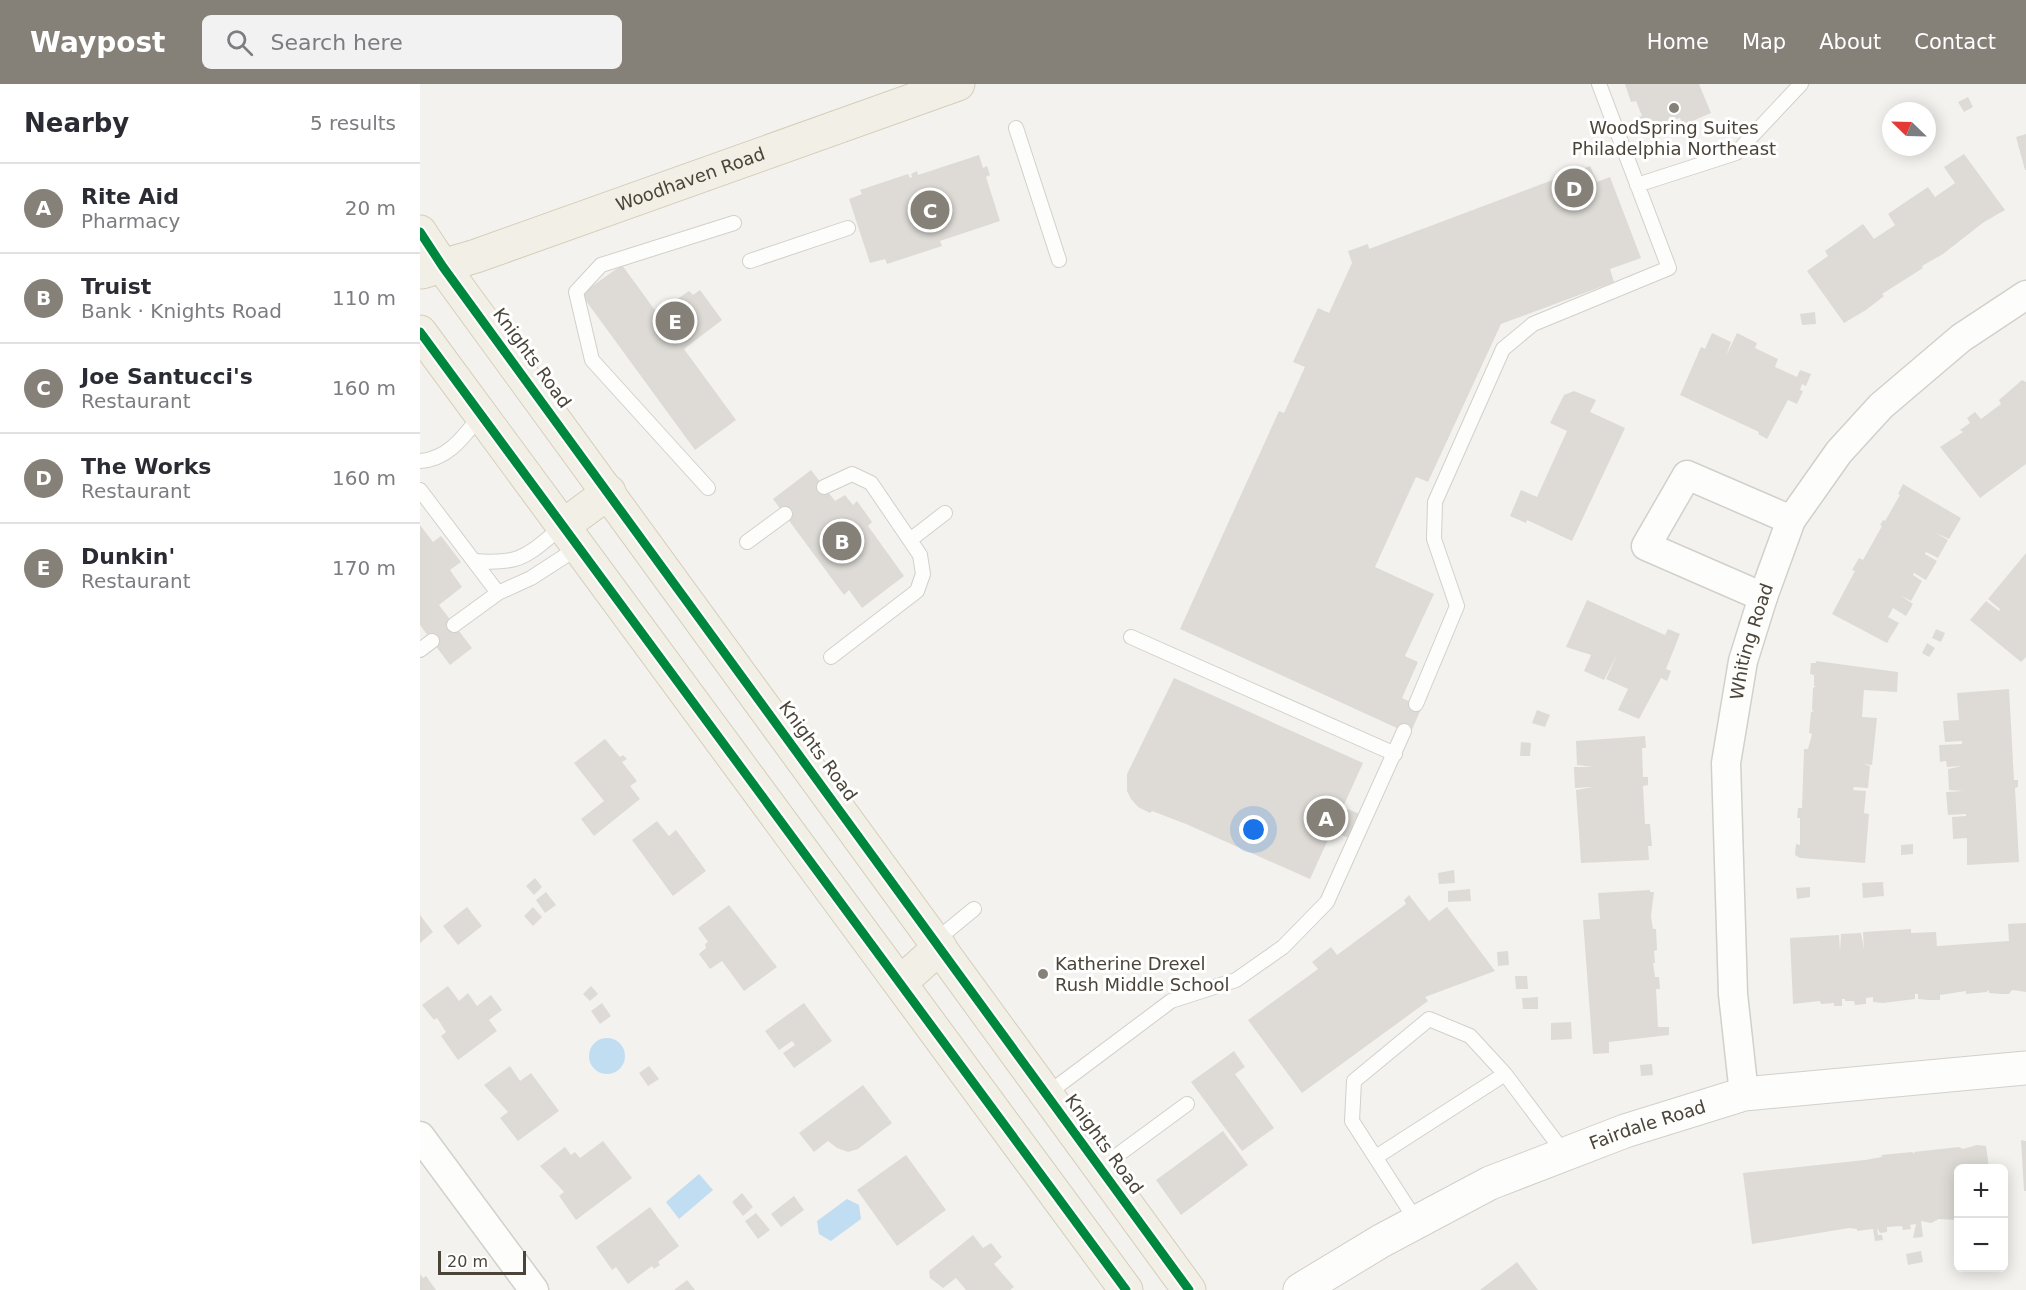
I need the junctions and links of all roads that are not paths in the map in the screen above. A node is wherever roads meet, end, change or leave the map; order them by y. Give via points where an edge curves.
1 (958, 84) edge
2 (1599, 84) edge
3 (1801, 84) edge
4 (1016, 128) dead end
5 (1637, 185) junction
6 (734, 223) dead end
7 (848, 228) dead end
8 (420, 232) edge
9 (1059, 260) dead end
10 (750, 261) dead end
11 (431, 270) edge
12 (2026, 295) edge
13 (420, 332) edge
14 (481, 415) junction
15 (420, 461) edge
16 (824, 486) dead end
17 (708, 488) dead end
18 (420, 490) edge
19 (609, 492) junction
20 (945, 513) dead end
21 (785, 514) dead end
22 (1791, 520) junction
23 (571, 536) junction
24 (910, 540) junction
25 (747, 542) dead end
26 (474, 561) junction
27 (498, 593) junction
28 (1763, 597) junction
29 (454, 625) dead end
30 (1131, 637) dead end
31 (432, 641) dead end
32 (420, 650) edge
33 (831, 657) dead end
34 (1416, 704) dead end
35 (1404, 731) dead end
36 (1395, 754) junction
37 (974, 909) dead end
38 (938, 944) junction
39 (900, 983) junction
40 (2026, 1068) edge
41 (1505, 1074) junction
42 (1047, 1094) junction
43 (1744, 1094) junction
44 (1187, 1104) dead end
45 (420, 1136) edge
46 (1565, 1154) junction
47 (1376, 1157) junction
48 (1100, 1168) junction
49 (1417, 1221) junction
50 (534, 1290) edge
51 (1126, 1290) edge
52 (1189, 1290) edge
53 (1300, 1290) edge

1 - 11 main road, Woodhaven Road
2 - 5 lane
3 - 5 lane via 1737,153
4 - 9 lane
5 - 34 lane via 1669,267 1533,324 1503,349 1435,502 1434,539 1457,606
6 - 17 lane via 601,265 576,292 591,360
7 - 10 lane
8 - 11 main road, Knights Road
11 - 19 main road, Knights Road
12 - 22 street, Whiting Road via 1961,338 1881,406 1839,452
13 - 14 main road
14 - 15 lane via 456,447 431,460
14 - 23 main road
16 - 24 lane via 852,474 871,483
18 - 26 lane
19 - 23 main road
19 - 38 main road, Knights Road
20 - 24 lane
21 - 25 lane
22 - 28 street, Whiting Road
22 - 28 street via 1687,475 1646,546
23 - 26 lane via 504,563
23 - 27 lane via 531,578
23 - 39 main road
24 - 33 lane via 920,555 923,574 917,591
26 - 27 lane
27 - 29 lane
28 - 43 street, Whiting Road via 1743,661 1726,763 1733,994
30 - 36 lane
31 - 32 lane
35 - 36 lane
36 - 42 lane via 1327,902 1283,947 1236,980 1171,1001
37 - 38 lane
38 - 39 main road
38 - 42 main road, Knights Road
39 - 51 main road
40 - 43 street, Fairdale Road
41 - 46 lane
41 - 47 lane
41 - 47 lane via 1470,1036 1429,1019 1354,1081 1352,1120
42 - 48 main road, Knights Road
43 - 46 street, Fairdale Road
44 - 48 lane
45 - 50 street
46 - 49 street, Fairdale Road via 1490,1183
47 - 49 lane
48 - 52 main road, Knights Road
49 - 53 street, Fairdale Road

